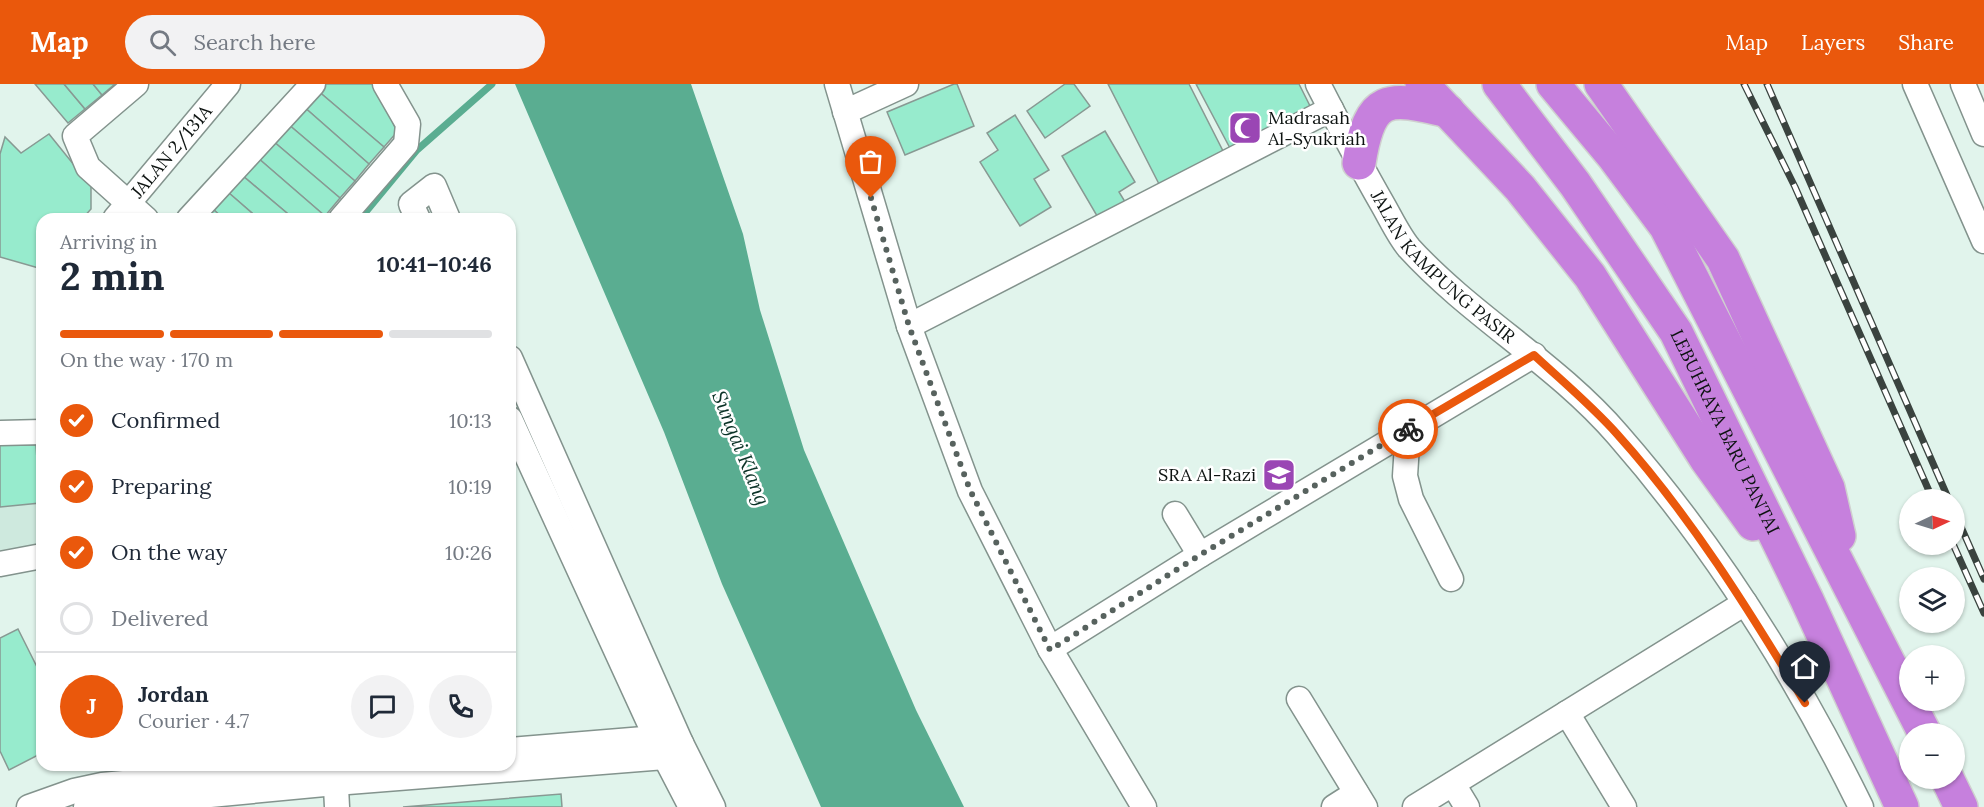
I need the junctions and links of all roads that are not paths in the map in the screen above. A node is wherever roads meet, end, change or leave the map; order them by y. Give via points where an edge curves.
1 (136, 84) edge
2 (228, 84) edge
3 (313, 84) edge
4 (385, 84) edge
5 (837, 84) edge
6 (906, 84) edge
7 (1318, 84) edge
8 (1422, 84) edge
9 (1498, 84) edge
10 (1553, 84) edge
11 (1600, 84) edge
12 (1915, 84) edge
13 (1963, 84) edge
14 (1331, 109) junction
15 (1448, 111) junction
16 (845, 112) junction
17 (1984, 134) edge
18 (1359, 163) junction
19 (122, 210) edge
20 (195, 213) edge
21 (346, 213) edge
22 (415, 213) edge
23 (445, 213) edge
24 (1984, 241) edge
25 (909, 326) junction
26 (1534, 355) junction
27 (516, 373) edge
28 (1408, 429) junction
29 (516, 431) edge
30 (36, 432) edge
31 (0, 433) edge
32 (1175, 514) dead end
33 (1200, 555) junction
34 (36, 557) edge
35 (0, 564) edge
36 (1451, 579) dead end
37 (1850, 584) junction
38 (1807, 600) junction
39 (1745, 603) junction
40 (1050, 650) junction
41 (1299, 699) dead end
42 (1567, 713) junction
43 (1919, 723) edge
44 (667, 746) junction
45 (516, 750) edge
46 (516, 764) edge
47 (254, 771) edge
48 (455, 771) edge
49 (1453, 783) junction
50 (336, 785) edge
51 (1952, 789) edge
52 (1360, 800) edge
53 (29, 807) edge
54 (86, 807) edge
55 (691, 807) edge
56 (713, 807) edge
57 (1144, 807) edge
58 (1334, 807) edge
59 (1415, 807) edge
60 (1467, 807) edge
61 (1624, 807) edge
62 (1861, 807) edge
63 (1902, 807) edge
64 (1961, 807) edge

1 - 19 street via 75,136 88,167
2 - 19 street, JALAN 2/131A
3 - 20 street
4 - 21 street via 408,124 406,144
5 - 16 street
6 - 16 street
7 - 14 street, JALAN KAMPUNG PASIR
8 - 15 highway
9 - 38 highway, LEBUHRAYA BARU PANTAI via 1575,184 1676,332
10 - 37 highway via 1666,227
11 - 37 highway via 1723,259 1828,488
12 - 24 street
13 - 17 street
14 - 18 street, JALAN KAMPUNG PASIR
14 - 25 street
15 - 18 highway via 1407,101 1384,106 1368,121
15 - 38 highway via 1520,188 1590,276 1706,459
16 - 25 street
18 - 26 street, JALAN KAMPUNG PASIR via 1407,246 1450,290
22 - 23 street via 411,204 434,186
25 - 40 street via 970,490
26 - 28 street
26 - 39 street, JALAN KAMPUNG PASIR via 1617,433
27 - 44 street
28 - 33 street
28 - 36 street via 1405,476 1411,500
29 - 44 street
30 - 31 street
32 - 33 street
33 - 40 street
34 - 35 street
37 - 43 highway
38 - 63 highway, LEBUHRAYA BARU PANTAI
39 - 42 street
39 - 62 street, JALAN KAMPUNG PASIR via 1829,743
40 - 57 street
41 - 52 street
42 - 49 street
42 - 61 street
44 - 45 street
44 - 46 street
44 - 55 street
44 - 56 street
47 - 53 street via 102,785
48 - 50 street
49 - 59 street
49 - 60 street
50 - 54 street
51 - 64 highway
52 - 58 street

